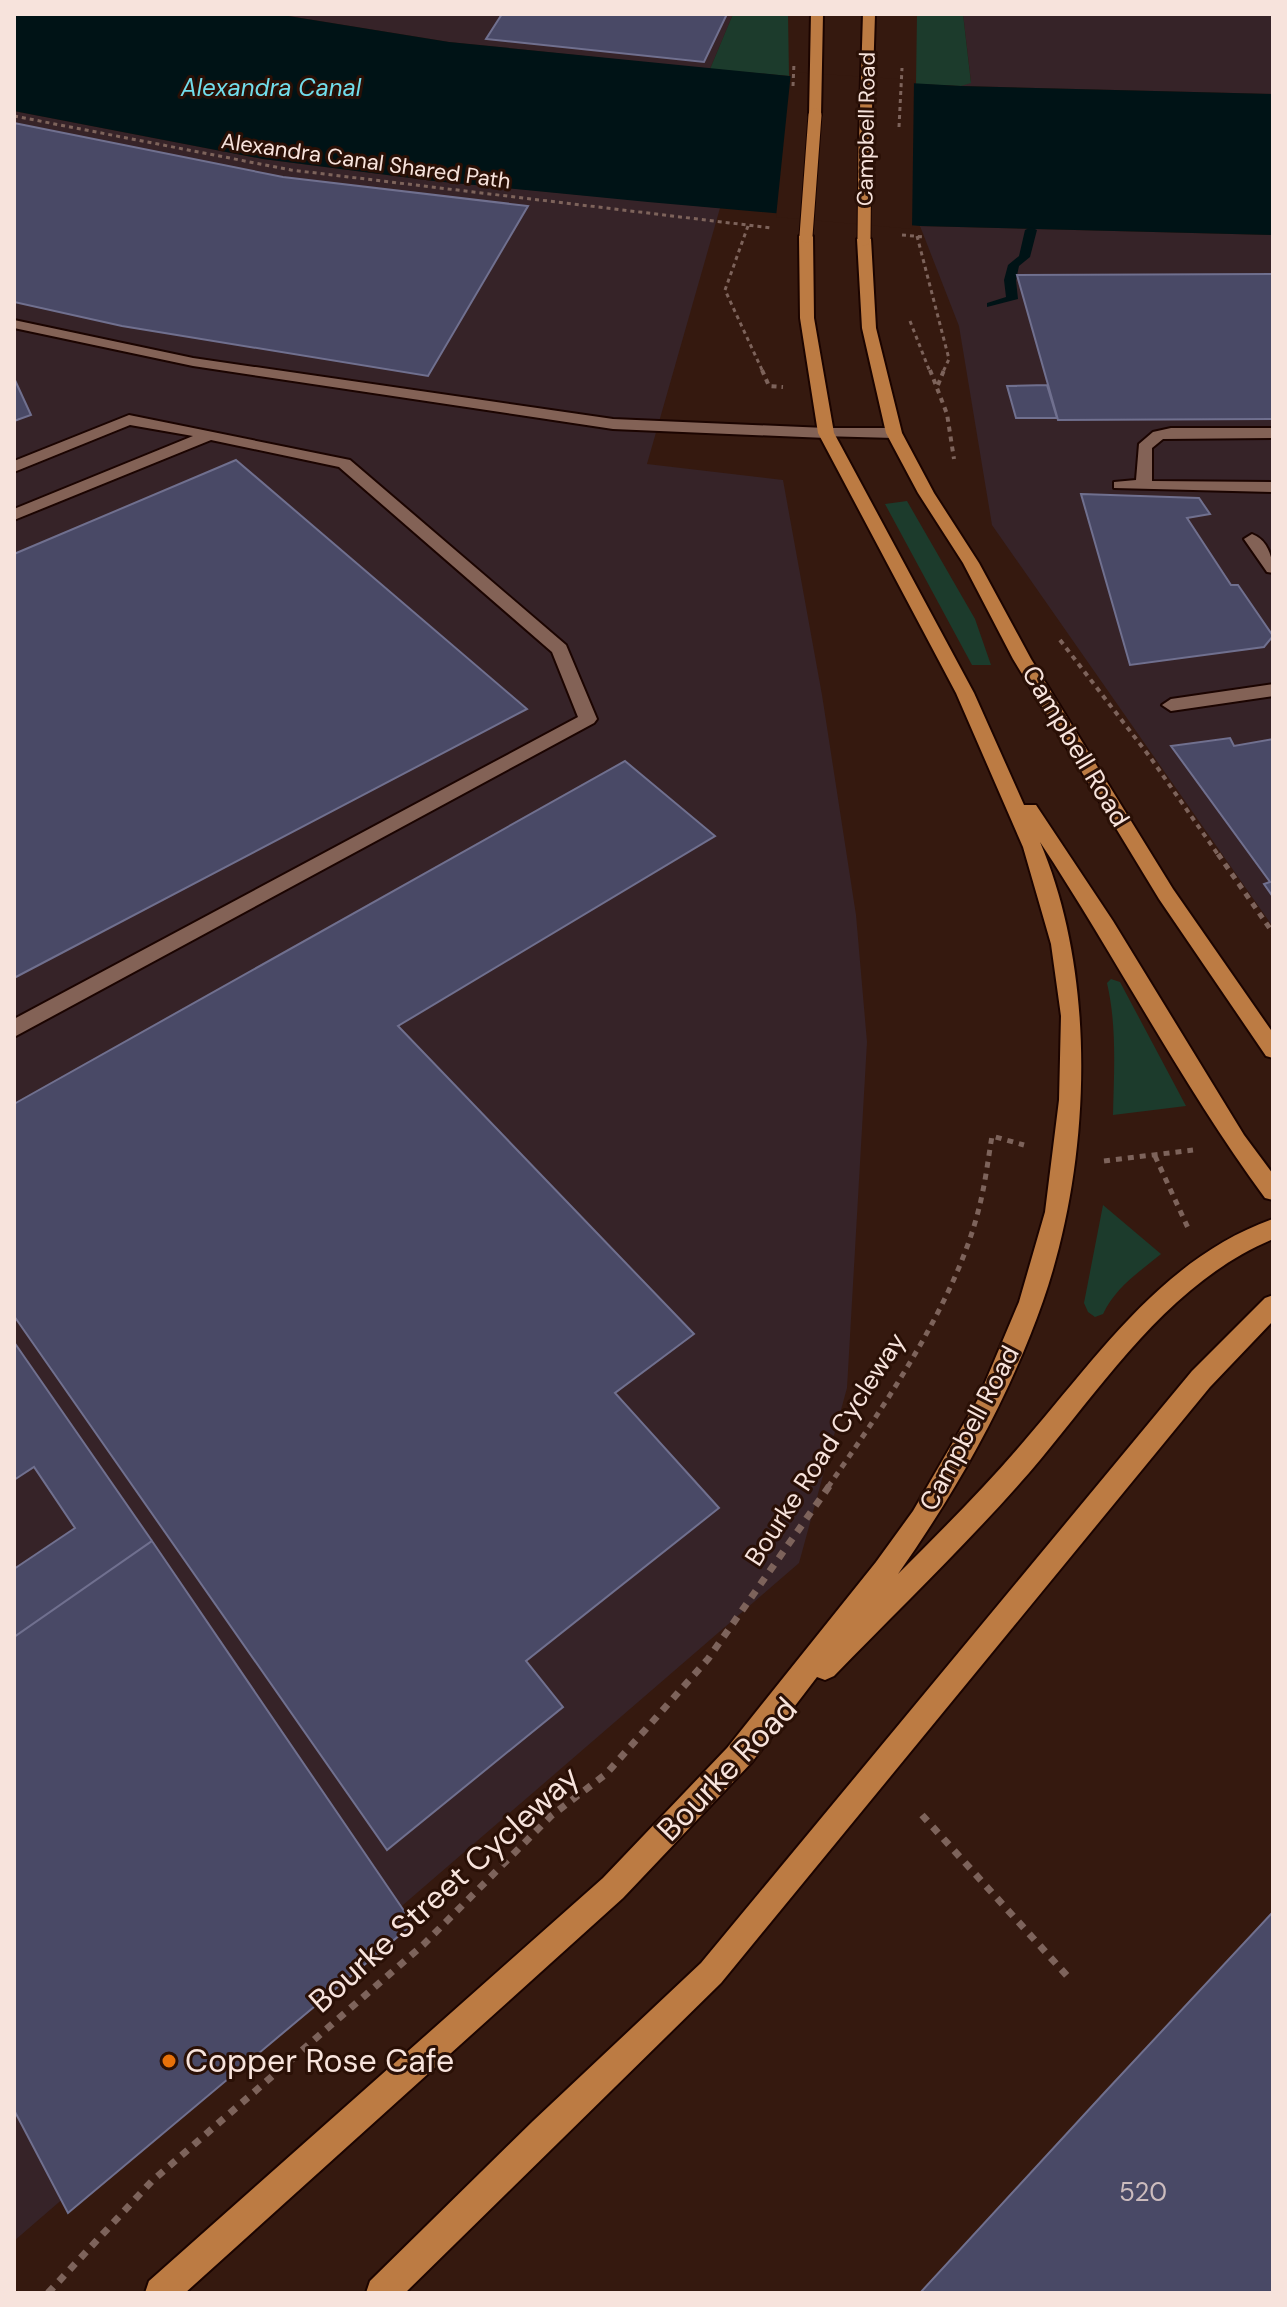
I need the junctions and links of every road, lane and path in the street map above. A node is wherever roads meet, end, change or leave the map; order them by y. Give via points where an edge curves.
1 (817, 14) edge
2 (869, 14) edge
3 (14, 116) edge
4 (717, 220) dead end
5 (748, 226) dead end
6 (917, 236) dead end
7 (909, 311) dead end
8 (14, 324) edge
9 (769, 386) dead end
10 (938, 386) junction
11 (826, 433) junction
12 (894, 433) junction
13 (1273, 433) edge
14 (210, 435) junction
15 (956, 464) dead end
16 (14, 467) edge
17 (1120, 485) dead end
18 (1144, 486) junction
19 (1273, 487) edge
20 (14, 515) edge
21 (1252, 539) dead end
22 (1273, 568) edge
23 (1052, 629) dead end
24 (1273, 690) edge
25 (1171, 705) dead end
26 (997, 762) junction
27 (1273, 933) edge
28 (14, 1029) edge
29 (1273, 1050) edge
30 (1023, 1145) dead end
31 (1203, 1148) dead end
32 (1155, 1156) junction
33 (1107, 1162) dead end
34 (1273, 1191) edge
35 (1189, 1229) dead end
36 (1273, 1229) edge
37 (1273, 1305) edge
38 (659, 1714) joint
39 (734, 1761) junction
40 (922, 1815) dead end
41 (1069, 1978) dead end
42 (48, 2293) edge
43 (161, 2293) edge
44 (382, 2293) edge

1 - 11 main road, Campbell Road, bridge via 807,318
2 - 12 main road, Campbell Road, bridge via 864,239 869,328
3 - 4 path, Alexandra Canal Shared Path via 291,170
5 - 9 path via 725,290
6 - 10 path via 949,359
7 - 10 path via 917,343
8 - 11 street via 193,362 613,424
10 - 15 path
11 - 12 street
11 - 26 main road, Campbell Road
12 - 29 main road, Campbell Road via 1022,659 1166,894
13 - 18 street via 1158,435 1144,447
14 - 16 street via 129,420
14 - 20 street
14 - 28 street via 344,463 560,649 588,719
17 - 18 street
18 - 19 street
21 - 22 street
23 - 27 path via 1150,757
24 - 25 street
26 - 34 main road, Campbell Road via 1106,926 1236,1141
26 - 39 main road, Campbell Road via 1047,892 1071,1016 1070,1100 1045,1257 987,1405 922,1519
30 - 38 path, Bourke Road Cycleway via 992,1136 979,1210 956,1270 881,1411 708,1659
31 - 32 path
32 - 33 path
32 - 35 path
36 - 39 main road, Bourke Road via 1219,1253 1157,1307 1018,1467
37 - 44 main road via 1201,1379 711,1973
38 - 42 path, Bourke Street Cycleway via 606,1774 551,1816 423,1945 152,2181
39 - 43 main road, Bourke Road via 613,1888
40 - 41 path

